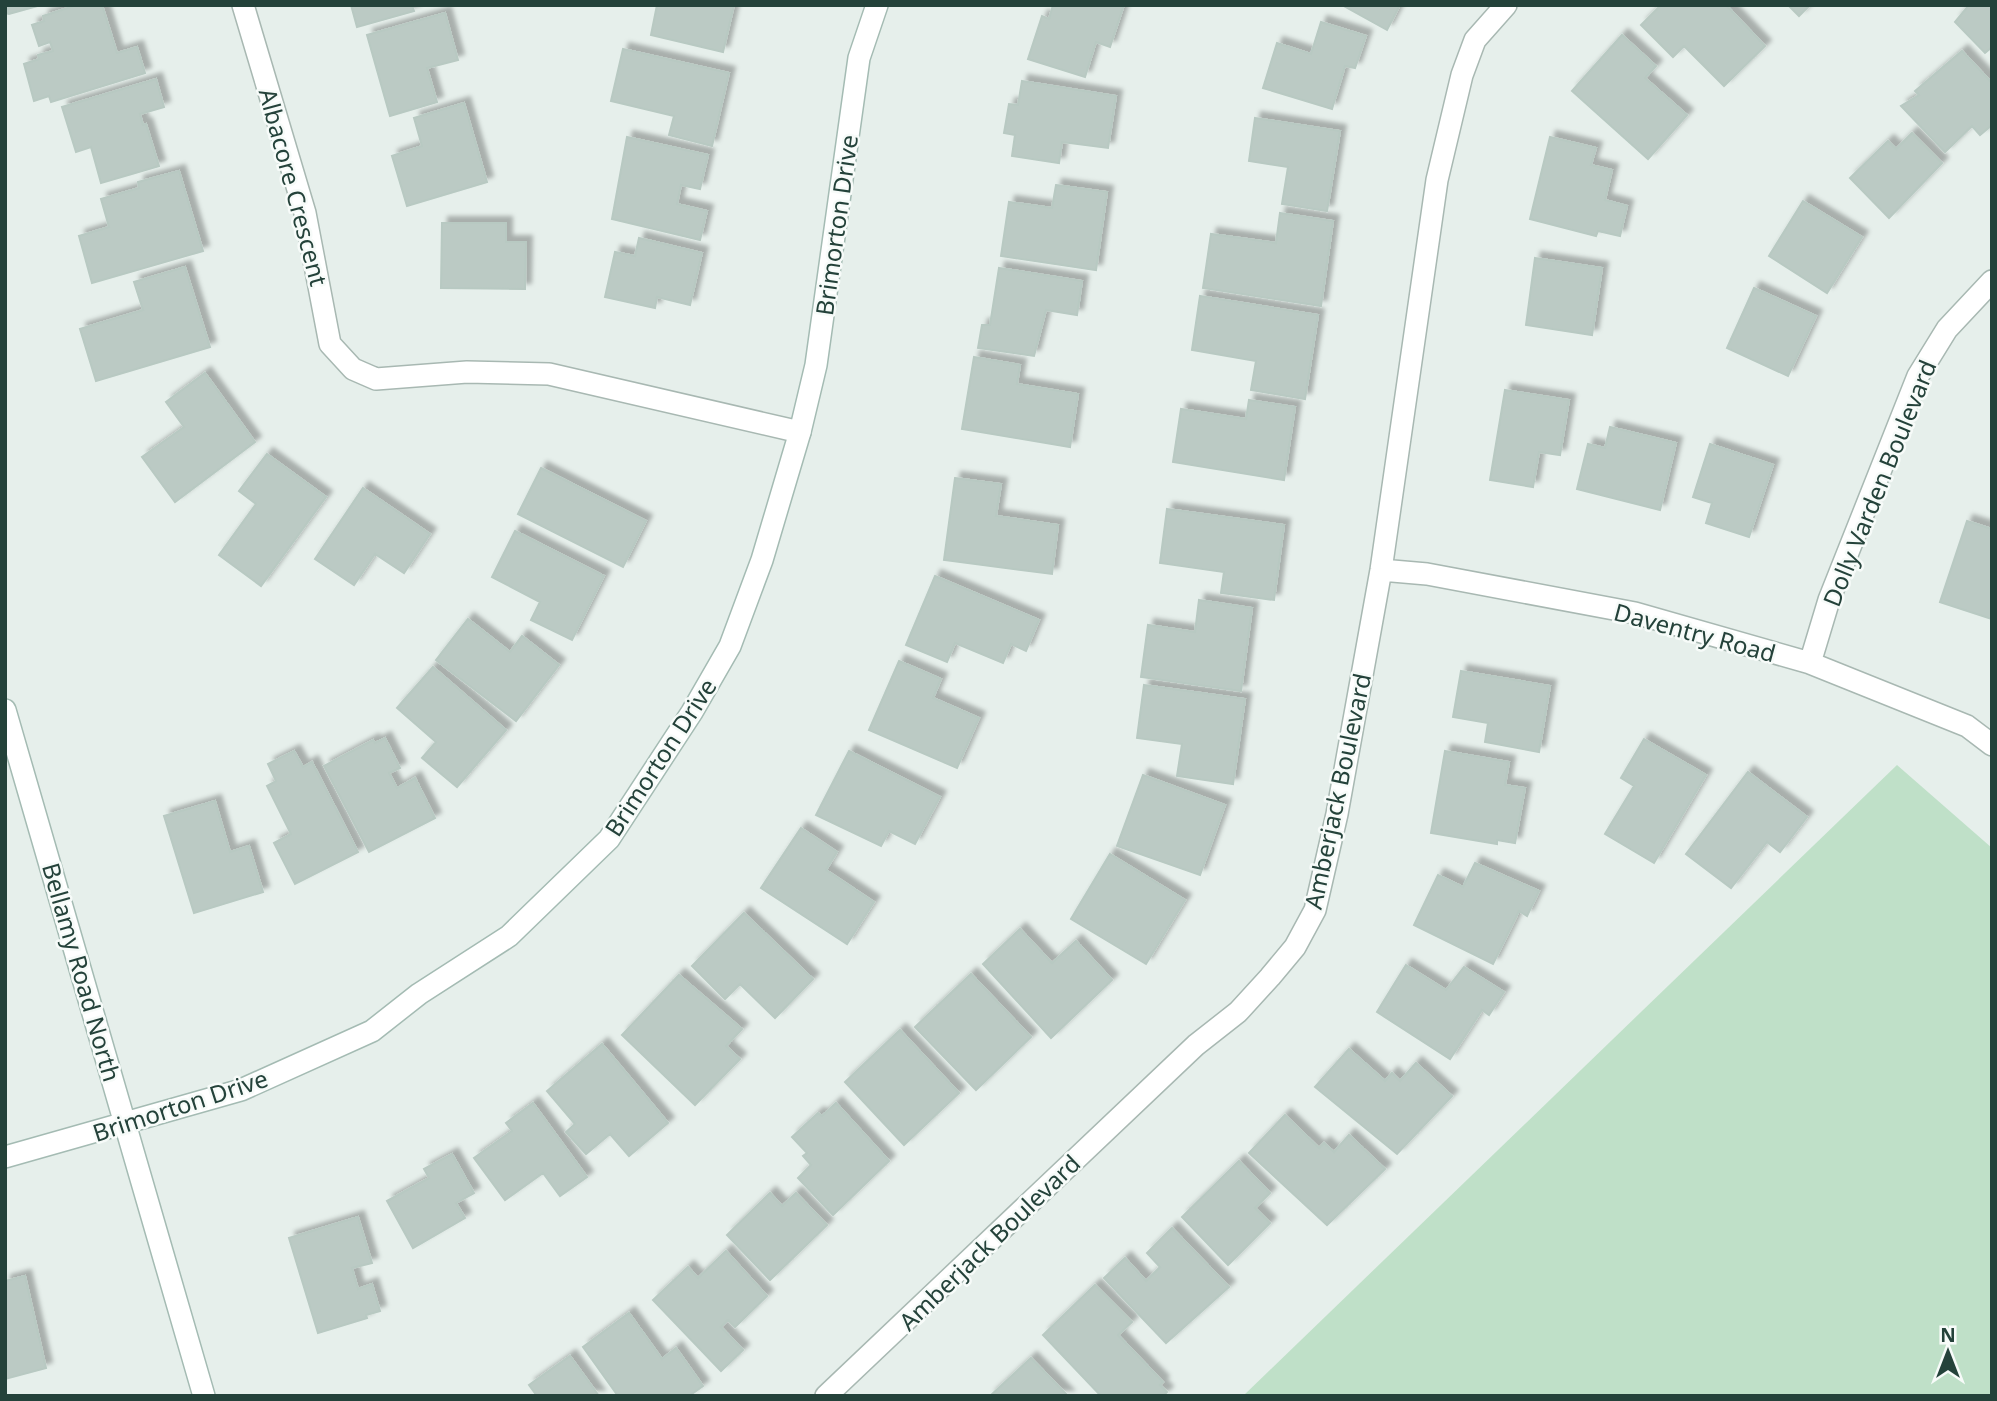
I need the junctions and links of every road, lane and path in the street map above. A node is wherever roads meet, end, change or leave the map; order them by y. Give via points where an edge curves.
1 (243, 5) edge
2 (877, 5) edge
3 (1506, 5) edge
4 (1992, 281) edge
5 (800, 432) junction
6 (1381, 570) junction
7 (1810, 663) junction
8 (5, 710) edge
9 (1992, 746) edge
10 (127, 1123) junction
11 (5, 1157) edge
12 (204, 1396) edge
13 (826, 1396) edge

1 - 5 street, Albacore Crescent via 305,213 330,344 353,369 376,379 467,372 549,374
2 - 5 street, Brimorton Drive via 859,58 816,365
3 - 6 street, Amberjack Boulevard via 1475,40 1437,180
4 - 7 street, Dolly Varden Boulevard via 1947,329 1918,376 1829,600
5 - 10 street, Brimorton Drive via 762,560 730,646 609,839 509,936 419,994 372,1031 241,1090
6 - 7 street, Daventry Road via 1427,574 1634,613
6 - 13 street, Amberjack Boulevard via 1337,814 1318,898 1296,947 1238,1012 1196,1045
7 - 9 street, Daventry Road via 1967,726
8 - 10 street, Bellamy Road North
10 - 11 street, Brimorton Drive
10 - 12 street, Bellamy Road North

